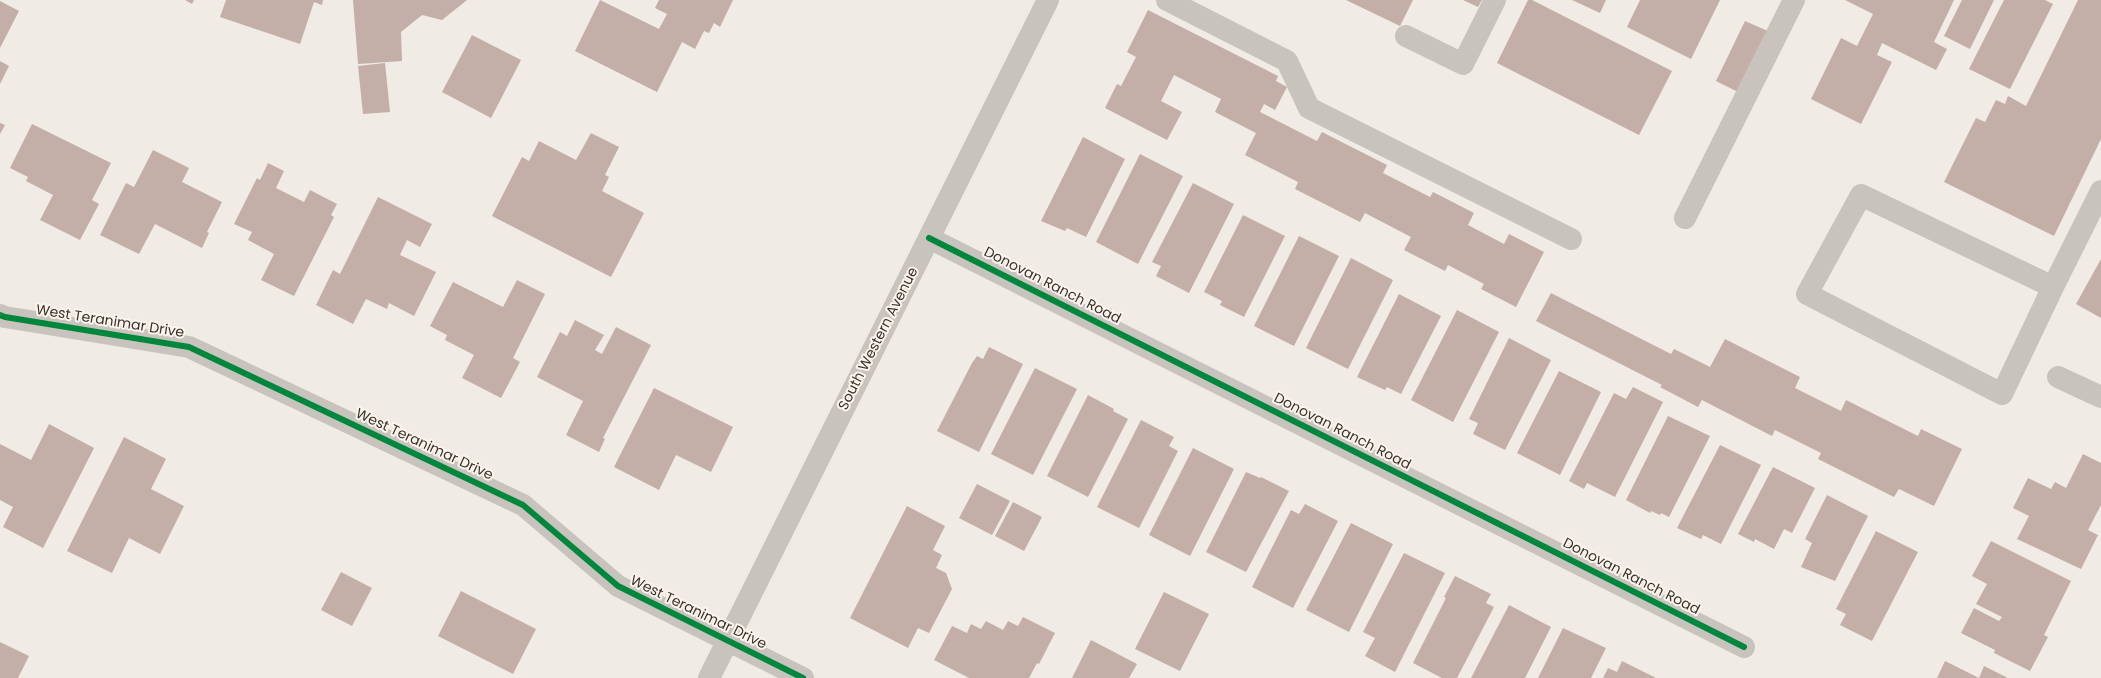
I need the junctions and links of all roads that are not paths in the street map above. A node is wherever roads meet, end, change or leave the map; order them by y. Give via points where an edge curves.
1 (1048, 0) edge
2 (1168, 0) edge
3 (1495, 0) edge
4 (1794, 0) edge
5 (1406, 36) dead end
6 (2101, 191) edge
7 (1684, 218) dead end
8 (929, 238) junction
9 (1571, 239) dead end
10 (2053, 287) junction
11 (0, 315) edge
12 (2058, 377) dead end
13 (2101, 397) edge
14 (728, 641) junction
15 (1744, 647) dead end
16 (709, 678) edge
17 (803, 678) edge

1 - 8 street, South Western Avenue
2 - 9 street via 1287,61 1309,108
3 - 5 street via 1463,64
4 - 7 street
6 - 10 street
8 - 14 street, South Western Avenue
8 - 15 street, Donovan Ranch Road
10 - 10 street via 1861,195 1807,294 2002,394
11 - 14 street, West Teranimar Drive via 189,347 523,505 618,586
12 - 13 street
14 - 16 street, South Western Avenue
14 - 17 street, West Teranimar Drive

